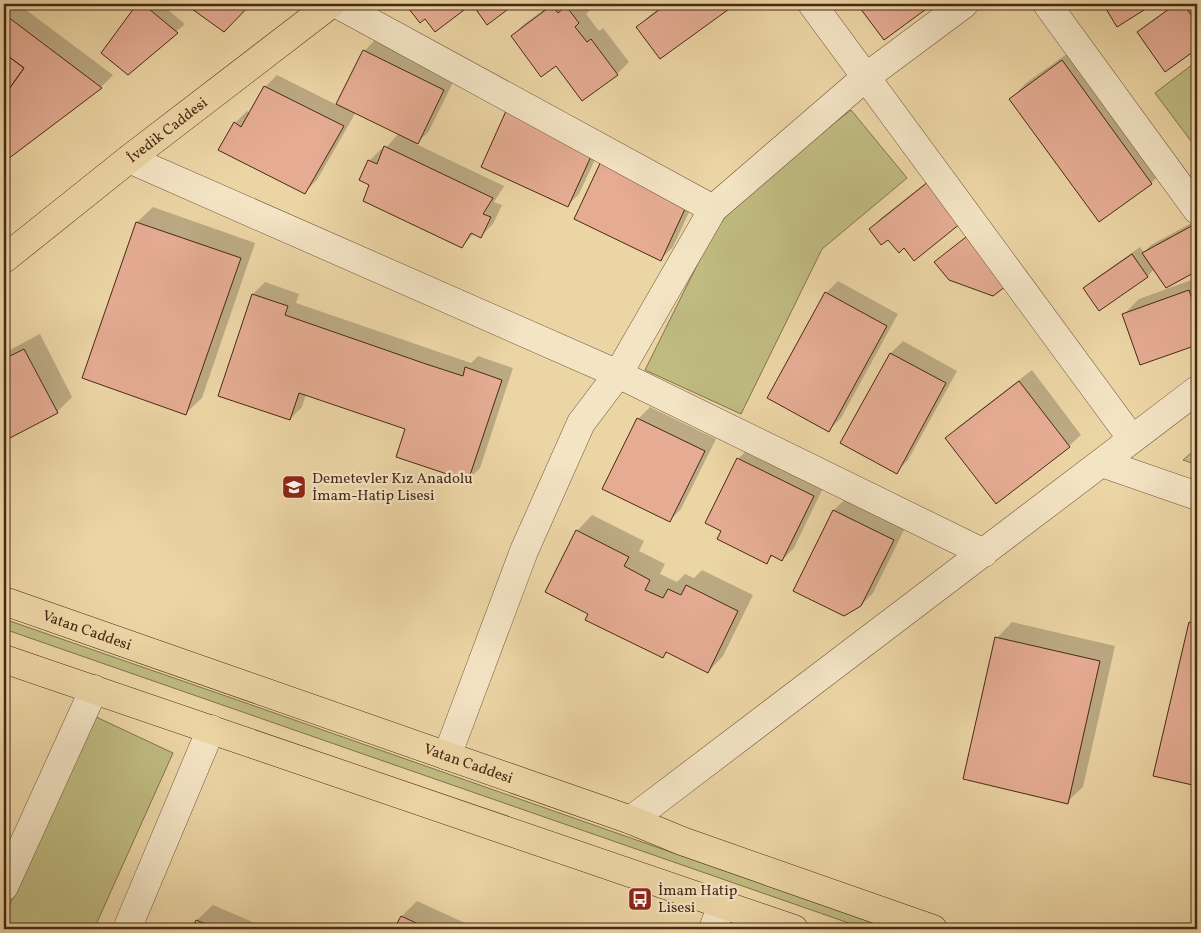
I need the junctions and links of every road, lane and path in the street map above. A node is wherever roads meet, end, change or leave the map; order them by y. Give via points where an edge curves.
1 (332, 4) edge
2 (336, 4) edge
3 (812, 4) edge
4 (964, 4) edge
5 (1047, 4) edge
6 (866, 77) junction
7 (129, 159) junction
8 (712, 209) junction
9 (1197, 210) edge
10 (5, 257) edge
11 (618, 374) junction
12 (1197, 390) edge
13 (1132, 439) junction
14 (1102, 462) junction
15 (1197, 496) edge
16 (984, 553) junction
17 (4, 601) edge
18 (4, 658) edge
19 (94, 689) junction
20 (211, 729) junction
21 (448, 756) junction
22 (631, 820) junction
23 (4, 887) edge
24 (718, 917) edge
25 (127, 929) edge
26 (794, 929) edge
27 (933, 929) edge

1 - 7 main road, İvedik Caddesi
2 - 8 street
3 - 6 street
4 - 6 street
5 - 9 street
6 - 8 street
6 - 13 street
7 - 10 main road, İvedik Caddesi
7 - 11 street
8 - 11 street
11 - 16 street
11 - 21 street via 581,423 524,551
12 - 13 street
13 - 14 street
14 - 15 street
14 - 16 street
16 - 22 street
17 - 21 main road, Vatan Caddesi
18 - 19 main road
19 - 20 main road
19 - 23 street
20 - 24 main road
20 - 25 street
21 - 22 main road, Vatan Caddesi
22 - 27 main road, Vatan Caddesi
24 - 26 main road

